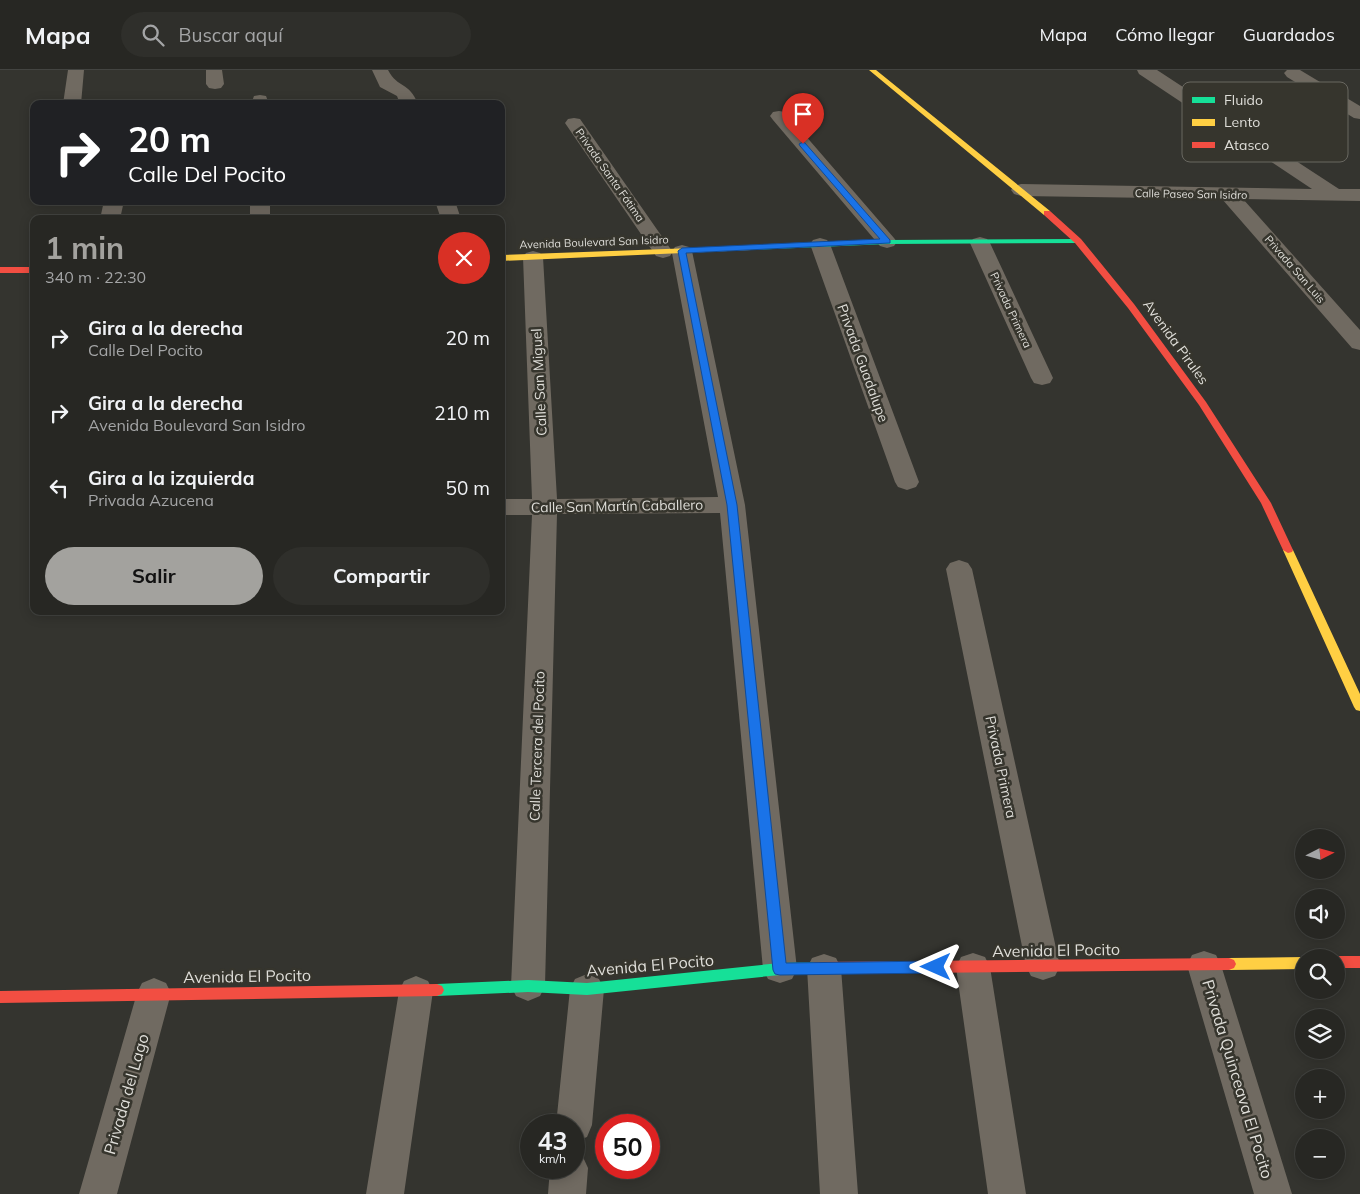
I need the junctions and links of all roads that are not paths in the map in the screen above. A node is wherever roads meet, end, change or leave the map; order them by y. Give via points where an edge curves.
1 (76, 70) edge
2 (380, 70) edge
3 (872, 70) edge
4 (1145, 70) edge
5 (1293, 73) dead end
6 (1308, 82) edge
7 (1182, 94) edge
8 (72, 100) edge
9 (408, 100) edge
10 (1348, 107) edge
11 (1360, 114) edge
12 (779, 116) dead end
13 (574, 123) dead end
14 (1285, 162) edge
15 (1021, 190) junction
16 (1229, 194) junction
17 (1335, 195) junction
18 (1360, 195) edge
19 (887, 242) junction
20 (1078, 242) junction
21 (980, 243) junction
22 (820, 244) junction
23 (672, 252) junction
24 (533, 257) junction
25 (505, 258) edge
26 (0, 270) edge
27 (30, 270) edge
28 (1360, 343) edge
29 (1042, 378) dead end
30 (907, 482) dead end
31 (732, 505) junction
32 (545, 506) junction
33 (505, 507) edge
34 (959, 569) dead end
35 (1360, 707) edge
36 (1345, 962) edge
37 (1360, 962) edge
38 (1295, 963) edge
39 (1204, 965) junction
40 (1043, 966) junction
41 (973, 967) junction
42 (824, 968) junction
43 (780, 970) junction
44 (528, 986) junction
45 (587, 989) junction
46 (416, 991) junction
47 (154, 994) junction
48 (0, 997) edge
49 (575, 1114) edge
50 (568, 1179) edge
51 (98, 1194) edge
52 (385, 1194) edge
53 (567, 1194) edge
54 (840, 1194) edge
55 (1007, 1194) edge
56 (1273, 1194) edge

1 - 8 street
2 - 9 street via 386,83 405,93
3 - 15 main road, Avenida Pirules
4 - 7 street
5 - 6 street
10 - 11 street
12 - 19 street
13 - 23 street, Privada Santa Fátima
14 - 17 street
15 - 16 street, Calle Paseo San Isidro
15 - 20 main road, Avenida Pirules
16 - 17 street, Calle Paseo San Isidro
16 - 28 street, Privada San Luis
17 - 18 street, Calle Paseo San Isidro
19 - 21 main road, Avenida Boulevard San Isidro
19 - 22 main road, Avenida Boulevard San Isidro
20 - 21 main road, Avenida Boulevard San Isidro
20 - 35 main road, Avenida Pirules via 1131,306 1203,404 1266,503
21 - 29 street, Privada Primera
22 - 23 main road, Avenida Boulevard San Isidro
22 - 30 street, Privada Guadalupe
23 - 24 main road, Avenida Boulevard San Isidro
23 - 31 street
24 - 25 main road, Avenida Boulevard San Isidro
24 - 32 street, Calle San Miguel
26 - 27 main road
31 - 32 street, Calle San Martín Caballero
31 - 43 street
32 - 33 street, Calle San Martín Caballero
32 - 44 street, Calle Tercera del Pocito
34 - 40 street, Privada Primera
36 - 37 main road
38 - 39 main road, Avenida El Pocito
39 - 40 main road, Avenida El Pocito
39 - 56 street, Privada Quinceava El Pocito
40 - 41 main road, Avenida El Pocito
41 - 42 main road, Avenida El Pocito
41 - 55 street
42 - 43 main road, Avenida El Pocito
42 - 54 street
43 - 45 main road, Avenida El Pocito
44 - 45 main road, Avenida El Pocito
44 - 46 main road, Avenida El Pocito
45 - 49 street
46 - 47 main road, Avenida El Pocito
46 - 52 street
47 - 48 main road, Avenida El Pocito
47 - 51 street, Privada del Lago
50 - 53 street

